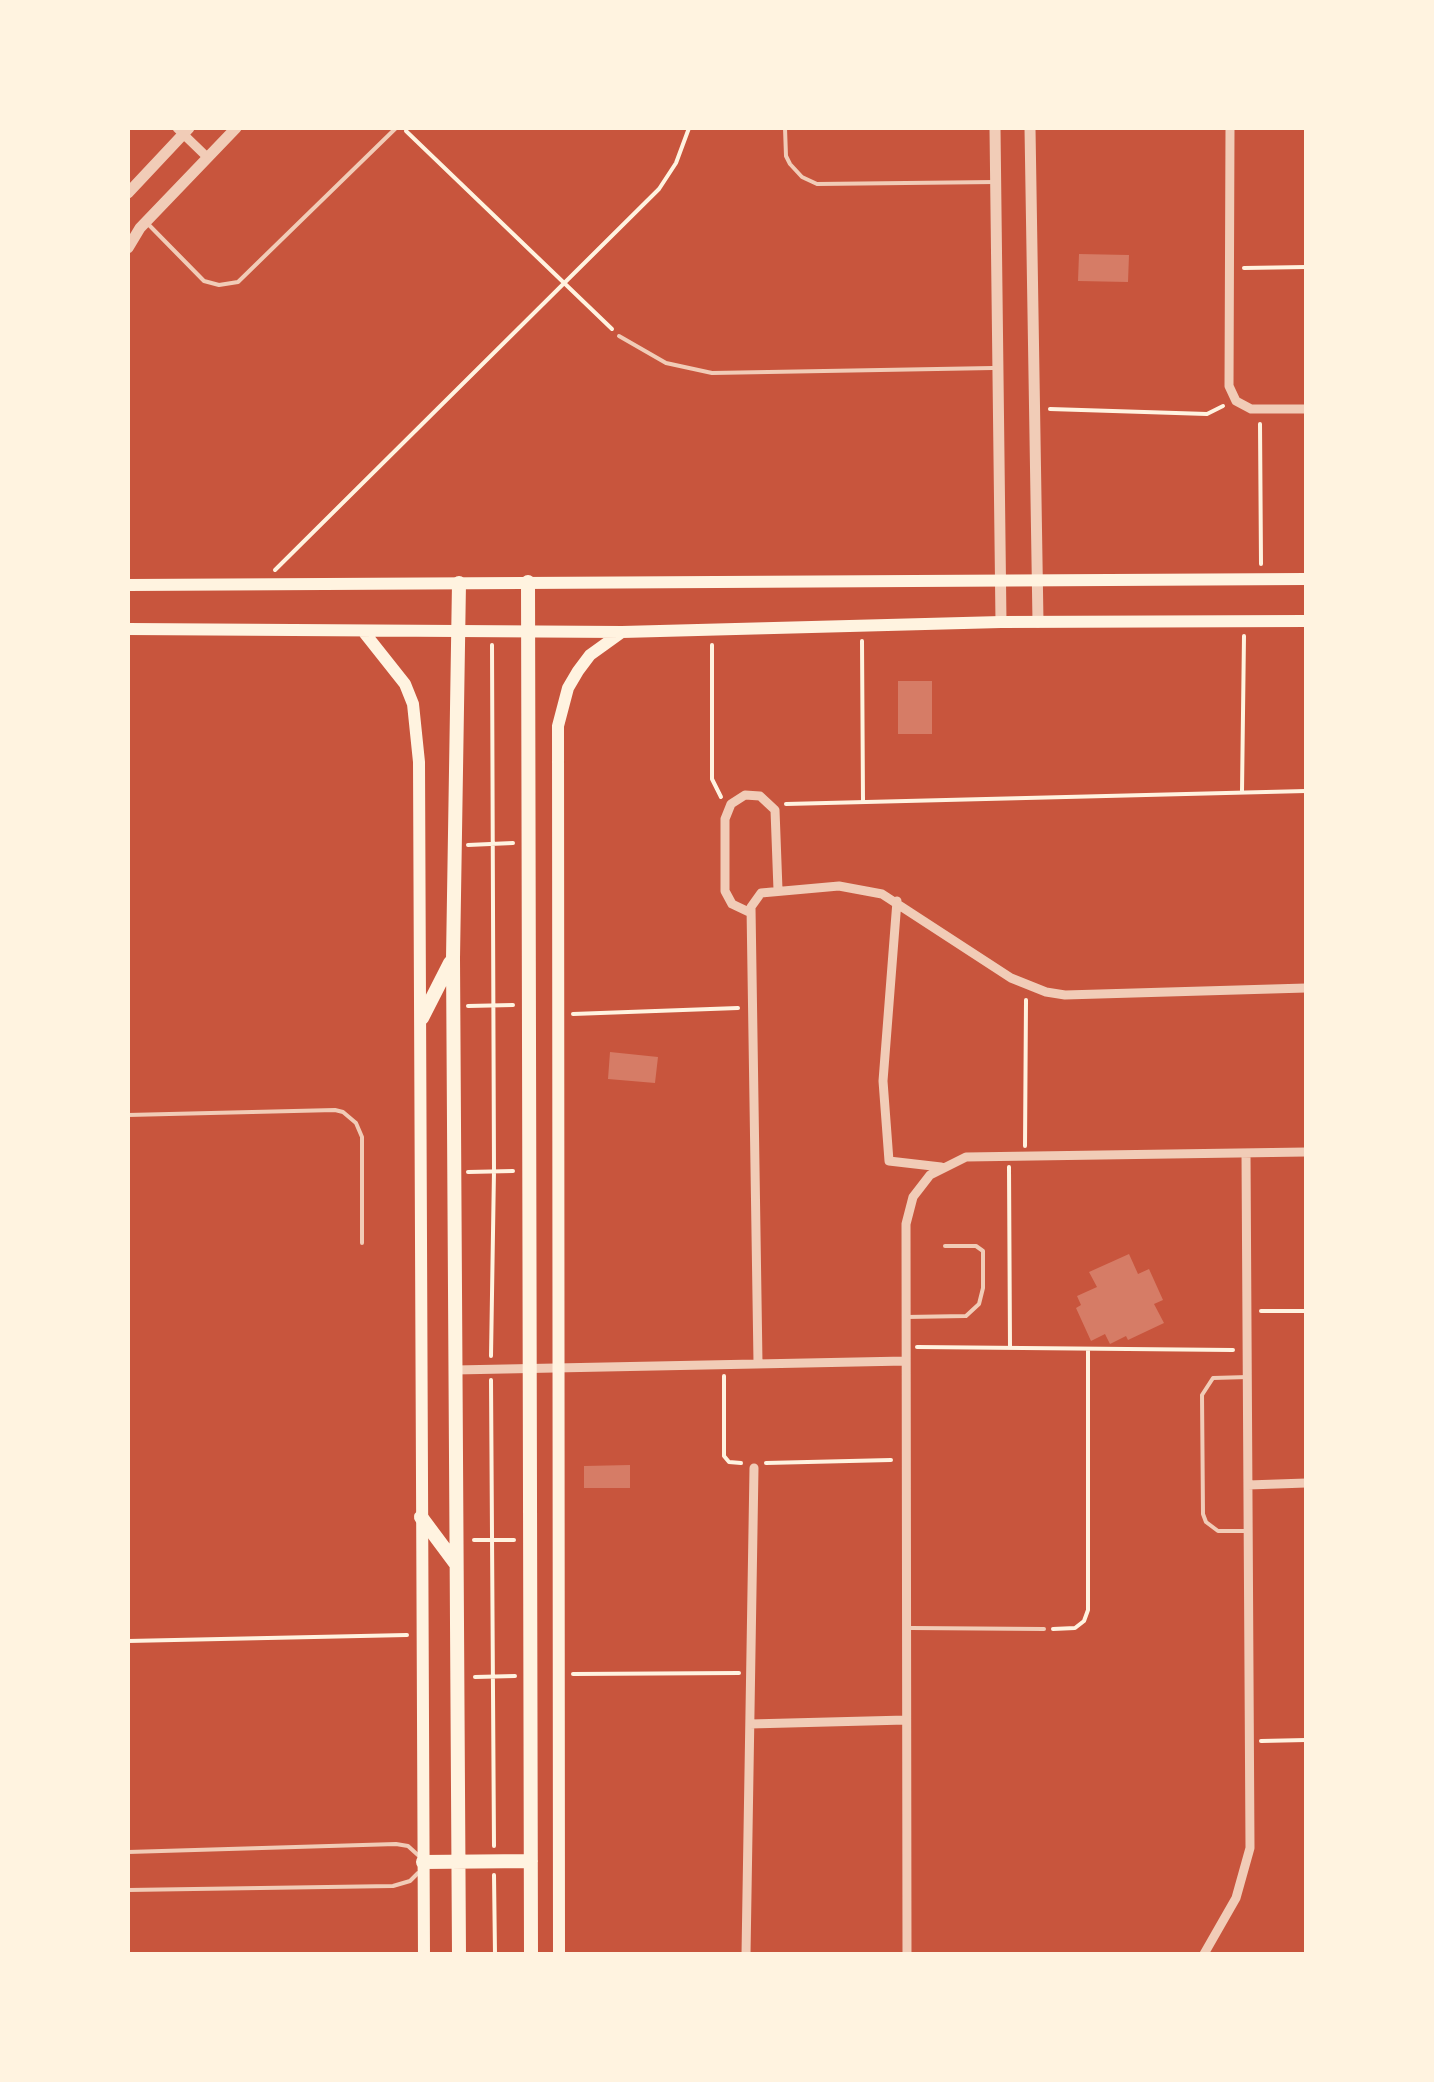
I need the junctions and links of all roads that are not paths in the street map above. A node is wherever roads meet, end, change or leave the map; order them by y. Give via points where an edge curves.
1 (236, 128) edge
2 (399, 128) edge
3 (785, 128) edge
4 (994, 128) edge
5 (1030, 128) edge
6 (1230, 128) edge
7 (183, 130) edge
8 (207, 157) junction
9 (995, 182) junction
10 (128, 193) edge
11 (146, 222) junction
12 (128, 248) edge
13 (619, 336) road end
14 (998, 368) junction
15 (1306, 408) edge
16 (1306, 579) edge
17 (1000, 580) junction
18 (1038, 580) junction
19 (528, 582) junction
20 (459, 583) junction
21 (128, 585) edge
22 (1306, 620) edge
23 (1001, 622) junction
24 (1038, 622) junction
25 (128, 629) edge
26 (459, 630) junction
27 (363, 631) junction
28 (528, 632) junction
29 (622, 632) junction
30 (778, 890) junction
31 (897, 901) junction
32 (751, 913) junction
33 (453, 958) junction
34 (1306, 988) edge
35 (422, 1018) junction
36 (128, 1114) edge
37 (1306, 1152) edge
38 (1246, 1153) junction
39 (941, 1167) junction
40 (362, 1243) dead end
41 (945, 1246) dead end
42 (906, 1317) junction
43 (906, 1360) junction
44 (758, 1363) junction
45 (528, 1367) junction
46 (558, 1368) junction
47 (456, 1370) junction
48 (1248, 1377) junction
49 (754, 1468) dead end
50 (1306, 1483) edge
51 (1248, 1486) junction
52 (421, 1517) junction
53 (1248, 1531) junction
54 (457, 1565) junction
55 (906, 1628) junction
56 (1044, 1629) road end
57 (906, 1720) junction
58 (750, 1724) junction
59 (128, 1852) edge
60 (531, 1860) junction
61 (423, 1862) junction
62 (458, 1862) junction
63 (128, 1890) edge
64 (424, 1954) edge
65 (458, 1954) edge
66 (532, 1954) edge
67 (558, 1954) edge
68 (746, 1954) edge
69 (906, 1954) edge
70 (1204, 1954) edge

1 - 8 street
2 - 11 lane via 238,282 204,280
3 - 9 lane via 790,164 817,184
4 - 9 street
5 - 18 street
6 - 15 street via 1228,386 1243,406
7 - 8 street
7 - 10 street
8 - 11 street
9 - 14 street
11 - 12 street
13 - 14 lane via 666,363 712,373
14 - 17 street
16 - 18 main road
17 - 18 main road
17 - 19 main road
17 - 23 street
18 - 24 street
19 - 20 main road
19 - 28 main road
20 - 21 main road
20 - 26 main road
22 - 24 main road
23 - 24 main road
23 - 29 main road
25 - 27 main road
26 - 27 main road
26 - 28 main road
26 - 33 main road
27 - 35 main road via 405,684 418,729
28 - 29 main road
28 - 45 main road
29 - 46 main road via 578,671 558,726
30 - 31 street via 853,886
30 - 32 street via 756,896
30 - 32 street via 775,810 753,794 731,804 725,819 725,891 732,904
31 - 34 street via 1027,986 1065,995
31 - 39 street via 884,1081 889,1162
32 - 44 street
33 - 35 main road
33 - 47 main road
35 - 52 main road
36 - 40 lane via 343,1112 362,1136
37 - 38 street
38 - 39 street via 966,1157
38 - 48 street
39 - 42 street via 908,1210
41 - 42 lane via 982,1251 979,1304 966,1316
42 - 43 street
43 - 44 street
43 - 55 street
44 - 46 street
45 - 46 street
45 - 47 street
45 - 60 main road
46 - 67 main road
47 - 54 main road
48 - 51 street
48 - 53 lane via 1214,1378 1202,1395 1203,1514 1218,1531
49 - 58 street
50 - 51 street
51 - 53 street
52 - 54 main road
52 - 61 main road
53 - 70 street via 1247,1864
54 - 62 main road
55 - 56 lane
55 - 57 street
57 - 58 street
57 - 69 street
58 - 68 street
59 - 61 lane via 396,1844 413,1849
60 - 62 main road
60 - 66 main road
61 - 62 main road
61 - 63 lane via 402,1885
61 - 64 main road
62 - 65 main road

